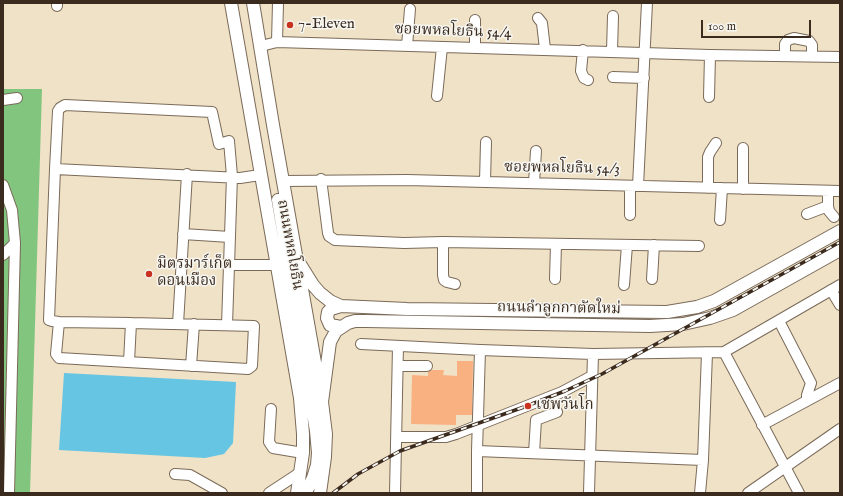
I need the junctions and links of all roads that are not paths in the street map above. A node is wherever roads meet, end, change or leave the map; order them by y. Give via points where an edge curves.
1 (231, 3) edge
2 (253, 3) edge
3 (278, 3) edge
4 (647, 3) edge
5 (410, 9) dead end
6 (613, 16) dead end
7 (538, 18) dead end
8 (475, 20) dead end
9 (277, 42) junction
10 (260, 46) junction
11 (407, 46) junction
12 (239, 47) junction
13 (442, 47) junction
14 (475, 48) junction
15 (545, 49) junction
16 (583, 50) junction
17 (612, 51) junction
18 (645, 52) junction
19 (710, 55) junction
20 (785, 56) junction
21 (812, 56) junction
22 (840, 57) edge
23 (613, 77) dead end
24 (644, 78) junction
25 (588, 80) dead end
26 (437, 96) dead end
27 (709, 97) dead end
28 (17, 98) dead end
29 (3, 100) edge
30 (486, 142) dead end
31 (716, 143) dead end
32 (277, 145) junction
33 (743, 148) dead end
34 (536, 151) dead end
35 (55, 169) junction
36 (187, 174) junction
37 (260, 175) junction
38 (232, 176) junction
39 (321, 179) junction
40 (283, 180) junction
41 (485, 182) junction
42 (534, 183) junction
43 (3, 185) edge
44 (634, 186) junction
45 (708, 188) junction
46 (722, 188) junction
47 (743, 189) junction
48 (828, 191) junction
49 (840, 192) edge
50 (828, 206) junction
51 (807, 214) dead end
52 (630, 215) dead end
53 (834, 217) dead end
54 (720, 220) dead end
55 (840, 231) edge
56 (183, 234) junction
57 (230, 237) junction
58 (443, 242) junction
59 (15, 243) junction
60 (556, 244) junction
61 (627, 245) junction
62 (654, 245) junction
63 (699, 246) dead end
64 (840, 250) edge
65 (3, 255) edge
66 (298, 261) junction
67 (276, 265) junction
68 (229, 266) junction
69 (555, 279) dead end
70 (652, 279) dead end
71 (455, 284) dead end
72 (624, 285) dead end
73 (835, 288) edge
74 (341, 306) junction
75 (840, 306) edge
76 (779, 321) junction
77 (59, 322) junction
78 (131, 323) junction
79 (178, 324) junction
80 (194, 324) junction
81 (227, 325) junction
82 (341, 327) junction
83 (360, 344) dead end
84 (398, 346) junction
85 (480, 350) junction
86 (724, 352) junction
87 (707, 353) junction
88 (593, 354) junction
89 (129, 362) junction
90 (191, 366) junction
91 (398, 366) junction
92 (427, 366) dead end
93 (592, 376) junction
94 (840, 383) edge
95 (808, 400) junction
96 (322, 402) junction
97 (271, 409) dead end
98 (557, 412) dead end
99 (477, 425) junction
100 (762, 425) junction
101 (840, 429) edge
102 (396, 437) junction
103 (7, 444) edge
104 (476, 451) junction
105 (303, 453) junction
106 (534, 453) junction
107 (590, 456) junction
108 (703, 460) junction
109 (785, 468) junction
110 (301, 472) junction
111 (175, 474) dead end
112 (9, 493) edge
113 (222, 493) edge
114 (269, 493) edge
115 (297, 493) edge
116 (304, 493) edge
117 (320, 493) edge
118 (395, 493) edge
119 (477, 493) edge
120 (589, 493) edge
121 (700, 493) edge
122 (748, 493) edge
123 (799, 493) edge

1 - 12 main road, ถนนพหลโยธิน
2 - 10 main road, ถนนพหลโยธิน
3 - 9 street
4 - 18 street
5 - 11 street
6 - 17 street
7 - 15 street via 542,23
8 - 14 street
9 - 10 street, ซอยพหลโยธิน 54/4
9 - 11 street, ซอยพหลโยธิน 54/4
10 - 12 main road
10 - 32 main road, ถนนพหลโยธิน
11 - 13 street, ซอยพหลโยธิน 54/4
12 - 37 main road, ถนนพหลโยธิน
13 - 14 street, ซอยพหลโยธิน 54/4
13 - 26 street
14 - 15 street, ซอยพหลโยธิน 54/4
15 - 16 street, ซอยพหลโยธิน 54/4
16 - 17 street, ซอยพหลโยธิน 54/4
16 - 25 street via 581,70 584,78
17 - 18 street, ซอยพหลโยธิน 54/4
18 - 19 street, ซอยพหลโยธิน 54/4
18 - 24 street
19 - 20 street, ซอยพหลโยธิน 54/4
19 - 27 street
20 - 21 street, ซอยพหลโยธิน 54/4
20 - 21 street via 785,44 794,38 809,41 812,45
21 - 22 street, ซอยพหลโยธิน 54/4
23 - 24 street
24 - 44 street
28 - 29 street
30 - 41 street
31 - 45 street via 708,157
32 - 40 main road, ถนนพหลโยธิน
32 - 116 main road via 276,183 318,453 313,478
33 - 47 street
34 - 42 street
35 - 36 street
35 - 38 street via 58,111 65,105 212,112 218,144 229,141
35 - 77 street via 49,320
36 - 38 street
36 - 56 street
37 - 38 street via 240,178
37 - 67 main road, ถนนพหลโยธิน
38 - 57 street
39 - 40 street, ซอยพหลโยธิน 54/3
39 - 41 street, ซอยพหลโยธิน 54/3
39 - 58 street via 328,233 332,238 340,241
40 - 66 main road, ถนนพหลโยธิน
41 - 42 street, ซอยพหลโยธิน 54/3
42 - 44 street, ซอยพหลโยธิน 54/3
43 - 59 street via 12,210
44 - 45 street, ซอยพหลโยธิน 54/3
44 - 52 street
45 - 46 street, ซอยพหลโยธิน 54/3
46 - 47 street, ซอยพหลโยธิน 54/3
46 - 54 street
47 - 48 street, ซอยพหลโยธิน 54/3
48 - 49 street, ซอยพหลโยธิน 54/3
48 - 50 street
50 - 51 street
50 - 53 street
55 - 74 main road, ถนนลำลูกกาตัดใหม่ via 725,296 680,310 651,312
56 - 57 street
56 - 79 street
57 - 68 street
58 - 60 street
58 - 71 street via 444,280
59 - 65 street
59 - 103 street
60 - 61 street
60 - 69 street
61 - 62 street
61 - 72 street
62 - 63 street
62 - 70 street
64 - 82 main road, ถนนลำลูกกาตัดใหม่ via 733,310 683,324 650,326 355,321
66 - 74 main road, ถนนลำลูกกาตัดใหม่ via 320,293
66 - 96 main road, ถนนพหลโยธิน
67 - 68 street
67 - 105 main road, ถนนพหลโยธิน via 300,398
68 - 81 street
73 - 75 street
73 - 76 street
74 - 82 main road via 331,309 327,318 330,325
76 - 86 street
76 - 95 street via 811,383
77 - 78 street
77 - 89 street via 56,354 59,358
78 - 79 street
78 - 89 street
79 - 80 street
80 - 81 street
80 - 90 street
81 - 90 street via 254,326 252,366 248,369
82 - 96 main road via 330,342
83 - 84 street
84 - 85 street
84 - 91 street
85 - 88 street
85 - 99 street
86 - 87 street
86 - 100 street
87 - 88 street
87 - 108 street
88 - 93 street
89 - 90 street
91 - 92 street
91 - 102 street
93 - 99 street via 562,392
93 - 107 street
94 - 95 street
95 - 100 street
96 - 117 main road, ถนนพหลโยธิน via 326,434
97 - 105 street via 269,442 272,448
98 - 106 street via 536,420
99 - 102 street via 446,437
99 - 104 street
100 - 109 street
101 - 109 street
102 - 118 street
103 - 112 street
104 - 106 street
104 - 119 street
105 - 110 main road, ถนนพหลโยธิน
106 - 107 street
107 - 108 street
107 - 120 street
108 - 121 street
109 - 122 street
109 - 123 street
110 - 114 street
110 - 115 main road, ถนนพหลโยธิน
111 - 113 street via 190,475

